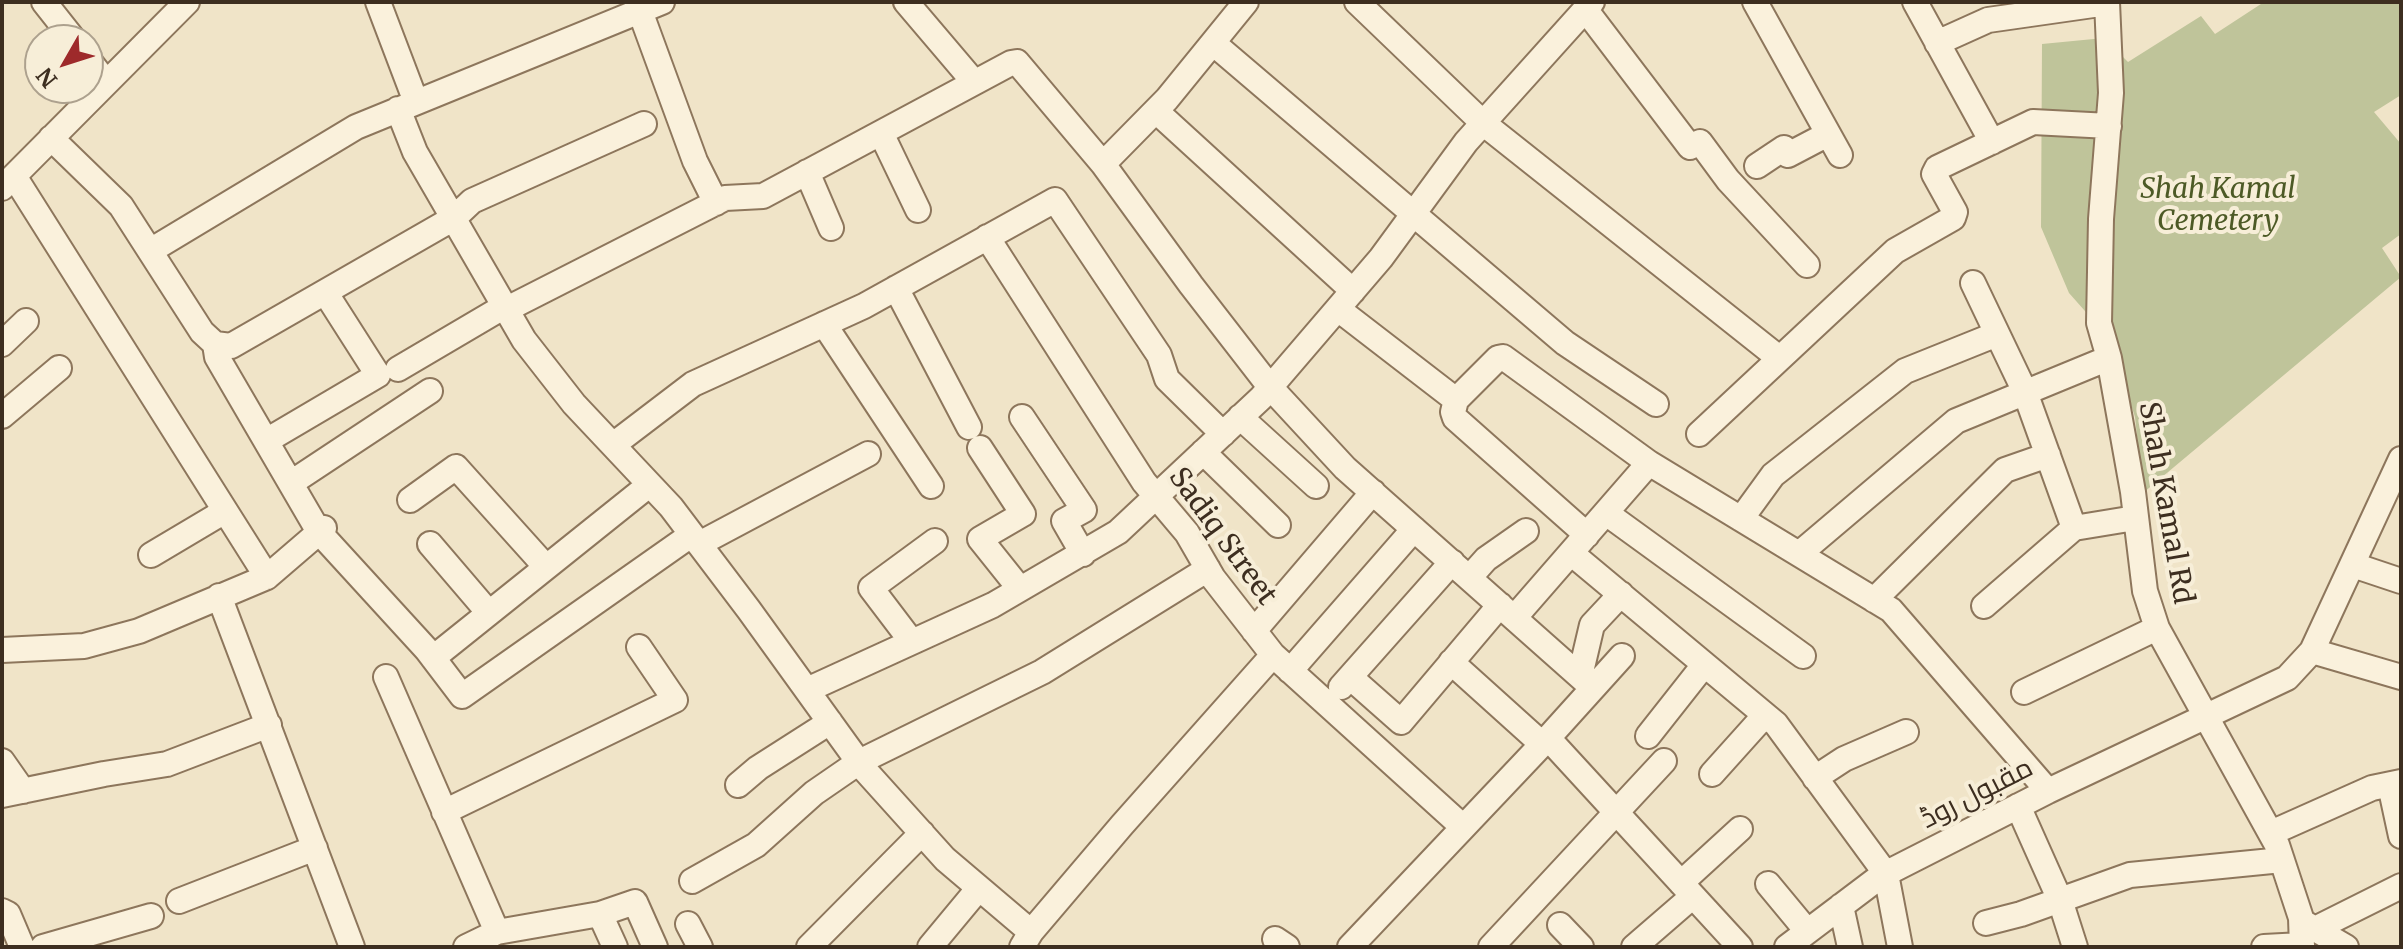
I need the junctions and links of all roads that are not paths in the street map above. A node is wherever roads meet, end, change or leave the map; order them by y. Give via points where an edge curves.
1 (44, 2) edge
2 (187, 2) edge
3 (378, 2) edge
4 (906, 2) edge
5 (1246, 2) edge
6 (1357, 2) edge
7 (1915, 2) edge
8 (2107, 2) edge
9 (1763, 5) edge
10 (651, 6) edge
11 (1582, 7) edge
12 (61, 24) edge
13 (1213, 43) junction
14 (1937, 43) junction
15 (105, 81) joint
16 (974, 82) junction
17 (407, 106) junction
18 (1156, 111) junction
19 (1483, 123) junction
20 (644, 124) dead end
21 (2109, 126) junction
22 (881, 133) junction
23 (51, 138) junction
24 (1992, 142) junction
25 (1103, 164) junction
26 (1757, 166) dead end
27 (807, 172) junction
28 (8, 182) edge
29 (716, 203) junction
30 (918, 210) dead end
31 (1413, 215) junction
32 (454, 218) junction
33 (831, 228) dead end
34 (987, 237) junction
35 (150, 251) junction
36 (1807, 265) dead end
37 (1973, 283) dead end
38 (896, 288) junction
39 (325, 292) junction
40 (1345, 300) junction
41 (506, 307) junction
42 (26, 321) dead end
43 (824, 324) junction
44 (1997, 334) junction
45 (2, 344) edge
46 (215, 344) junction
47 (1779, 358) junction
48 (2109, 358) junction
49 (59, 368) dead end
50 (398, 369) dead end
51 (1270, 387) junction
52 (430, 391) dead end
53 (2025, 392) junction
54 (1456, 400) junction
55 (1656, 404) dead end
56 (2, 416) edge
57 (1022, 417) dead end
58 (1232, 426) junction
59 (1699, 434) dead end
60 (266, 441) junction
61 (613, 445) junction
62 (1203, 452) junction
63 (868, 454) dead end
64 (2048, 455) junction
65 (1649, 463) junction
66 (2399, 469) edge
67 (291, 483) junction
68 (649, 485) junction
69 (931, 486) dead end
70 (1316, 486) dead end
71 (1373, 492) junction
72 (1157, 495) junction
73 (410, 500) dead end
74 (225, 511) junction
75 (1606, 513) junction
76 (2135, 518) junction
77 (1741, 519) junction
78 (1278, 525) dead end
79 (2074, 528) junction
80 (1414, 529) junction
81 (321, 530) junction
82 (1526, 531) dead end
83 (695, 540) junction
84 (935, 541) dead end
85 (430, 544) dead end
86 (1579, 544) junction
87 (1083, 554) junction
88 (1799, 554) junction
89 (151, 555) dead end
90 (2353, 565) junction
91 (546, 567) junction
92 (1208, 569) junction
93 (1460, 570) junction
94 (267, 577) junction
95 (2401, 581) edge
96 (1020, 589) junction
97 (1621, 594) junction
98 (219, 596) junction
99 (1874, 600) junction
100 (1984, 606) dead end
101 (1507, 611) junction
102 (489, 613) junction
103 (2157, 628) junction
104 (1254, 631) junction
105 (912, 642) junction
106 (639, 647) dead end
107 (2, 650) edge
108 (2312, 651) junction
109 (1622, 656) dead end
110 (1803, 656) dead end
111 (433, 658) junction
112 (1451, 662) junction
113 (1281, 663) junction
114 (1704, 665) junction
115 (386, 677) dead end
116 (1350, 677) junction
117 (2401, 677) edge
118 (1587, 682) junction
119 (807, 690) junction
120 (2024, 692) dead end
121 (1326, 704) junction
122 (1765, 715) junction
123 (2207, 715) junction
124 (830, 722) junction
125 (269, 725) junction
126 (1906, 732) dead end
127 (1648, 736) dead end
128 (1545, 741) junction
129 (2, 761) edge
130 (1664, 761) dead end
131 (859, 762) junction
132 (1712, 774) dead end
133 (1815, 778) junction
134 (2396, 784) edge
135 (738, 785) dead end
136 (2048, 791) junction
137 (12, 793) edge
138 (2018, 806) junction
139 (444, 812) junction
140 (1615, 812) junction
141 (1463, 827) junction
142 (1740, 829) dead end
143 (922, 833) junction
144 (2271, 833) junction
145 (2401, 836) edge
146 (315, 848) junction
147 (2282, 860) junction
148 (1886, 874) junction
149 (692, 881) dead end
150 (1768, 884) dead end
151 (2401, 886) edge
152 (979, 888) junction
153 (1687, 889) junction
154 (2060, 900) junction
155 (179, 901) dead end
156 (1841, 906) junction
157 (2, 911) edge
158 (600, 914) junction
159 (151, 916) dead end
160 (1986, 923) dead end
161 (688, 924) dead end
162 (1560, 925) dead end
163 (1807, 931) junction
164 (497, 932) junction
165 (2305, 935) edge
166 (1026, 940) edge
167 (22, 947) edge
168 (43, 947) edge
169 (352, 947) edge
170 (466, 947) edge
171 (615, 947) edge
172 (655, 947) edge
173 (700, 947) edge
174 (809, 947) edge
175 (930, 947) edge
176 (1350, 947) edge
177 (1491, 947) edge
178 (1581, 947) edge
179 (1634, 947) edge
180 (1740, 947) edge
181 (1787, 947) edge
182 (1850, 947) edge
183 (1900, 947) edge
184 (2075, 947) edge
185 (2264, 947) edge
186 (2346, 947) edge

1 - 12 street
2 - 15 street
3 - 17 street
4 - 16 street
5 - 13 street
6 - 19 street
7 - 14 street
8 - 14 street via 1988,20
8 - 21 street, Shah Kamal Rd
9 - 26 street via 1834,145 1788,155 1784,148
10 - 17 street
10 - 29 street via 695,161
11 - 19 street
11 - 36 street via 1690,147 1700,142
13 - 18 street
13 - 31 street
14 - 24 street
15 - 23 street
16 - 22 street
16 - 25 street via 1017,62
17 - 32 street via 415,152
17 - 35 street via 356,127
18 - 25 street
18 - 40 street
19 - 31 street
19 - 47 street
20 - 32 street via 472,201
21 - 24 street via 2033,122
21 - 48 street, Shah Kamal Rd via 2099,323
22 - 27 street
22 - 30 street
23 - 28 street
23 - 35 street via 121,206
24 - 47 street via 1935,171 1955,212 1953,218 1895,251
25 - 51 street
27 - 29 street via 763,196
27 - 33 street
28 - 74 street
29 - 41 street
31 - 40 street
31 - 55 street via 1565,343
32 - 39 street
32 - 41 street
34 - 38 street
34 - 58 street via 1058,201 1159,355 1167,379
34 - 72 street, Sadiq Street
35 - 46 street
37 - 44 street
38 - 43 street
38 - 96 street via 975,437 1023,514 980,539
39 - 46 street via 231,346
39 - 60 street via 378,375
40 - 51 street
40 - 54 street
41 - 50 street
41 - 61 street via 524,340
42 - 45 street
43 - 61 street via 693,384
43 - 69 street
44 - 53 street
44 - 77 street via 1905,371 1773,475
46 - 60 street via 217,357
47 - 59 street
48 - 53 street
48 - 76 street, Shah Kamal Rd
49 - 56 street
51 - 58 street
51 - 71 street
52 - 67 street
53 - 64 street
53 - 88 street via 1956,421
54 - 65 street via 1503,357
54 - 86 street via 1455,418
57 - 87 street via 1084,510 1064,521
58 - 62 street
58 - 70 street
60 - 67 street
61 - 68 street
62 - 72 street
62 - 78 street
63 - 83 street
64 - 79 street
64 - 99 street via 2005,470
65 - 75 street
65 - 77 street
66 - 90 street
67 - 81 street
68 - 83 street
68 - 91 street
71 - 80 street
71 - 104 street
72 - 87 street via 1118,532
72 - 92 street, Sadiq Street
73 - 91 street via 456,467
74 - 89 street
74 - 94 street
75 - 86 street
75 - 110 street
76 - 79 street
76 - 103 street, Shah Kamal Rd via 2145,591
77 - 88 street
79 - 100 street
80 - 93 street
80 - 113 street
81 - 94 street
81 - 111 street
82 - 93 street
83 - 111 street via 462,696
83 - 119 street
84 - 105 street via 871,588
85 - 102 street
86 - 97 street
86 - 101 street
87 - 96 street
88 - 99 street
90 - 95 street
90 - 108 street
91 - 102 street
92 - 104 street, Sadiq Street
92 - 131 street via 1042,672
93 - 101 street
93 - 116 street
94 - 98 street
96 - 105 street
97 - 114 street
97 - 118 street via 1592,625
98 - 107 street via 139,631 84,646
98 - 125 street
99 - 136 street via 1891,610
101 - 112 street
101 - 118 street
102 - 111 street
103 - 120 street
103 - 123 street, Shah Kamal Rd
104 - 113 street, Sadiq Street
105 - 119 street
106 - 139 street via 675,700
108 - 117 street
108 - 123 street via 2287,678
109 - 118 street
112 - 116 street via 1401,722
112 - 128 street
113 - 121 street, Sadiq Street
113 - 166 street via 1122,825
114 - 122 street
114 - 127 street
115 - 139 street
116 - 121 street
118 - 128 street
119 - 124 street
121 - 141 street, Sadiq Street
122 - 132 street
122 - 133 street
123 - 136 street, مقبول روڈ
123 - 144 street, Shah Kamal Rd
124 - 131 street
124 - 135 street
125 - 137 street via 167,764
125 - 146 street
126 - 133 street
128 - 140 street
128 - 141 street
129 - 137 street
130 - 140 street
131 - 143 street
131 - 149 street via 814,793 756,845
133 - 148 street
134 - 144 street via 2372,788
134 - 145 street
136 - 138 street, مقبول روڈ
138 - 148 street, مقبول روڈ
138 - 154 street
139 - 164 street
140 - 153 street
140 - 177 street
141 - 176 street
142 - 153 street
143 - 152 street
143 - 174 street
144 - 147 street, Shah Kamal Rd
146 - 155 street
146 - 169 street
147 - 154 street via 2130,875
147 - 165 street, Shah Kamal Rd
148 - 156 street, مقبول روڈ
148 - 183 street
150 - 163 street
151 - 165 street
152 - 166 street
152 - 175 street
153 - 179 street
153 - 180 street
154 - 160 street
154 - 184 street
156 - 163 street, مقبول روڈ
156 - 182 street
157 - 167 street
158 - 164 street
158 - 171 street
158 - 172 street via 635,902
159 - 168 street
161 - 173 street
162 - 178 street
163 - 181 street, مقبول روڈ
164 - 170 street
165 - 185 street
165 - 186 street

